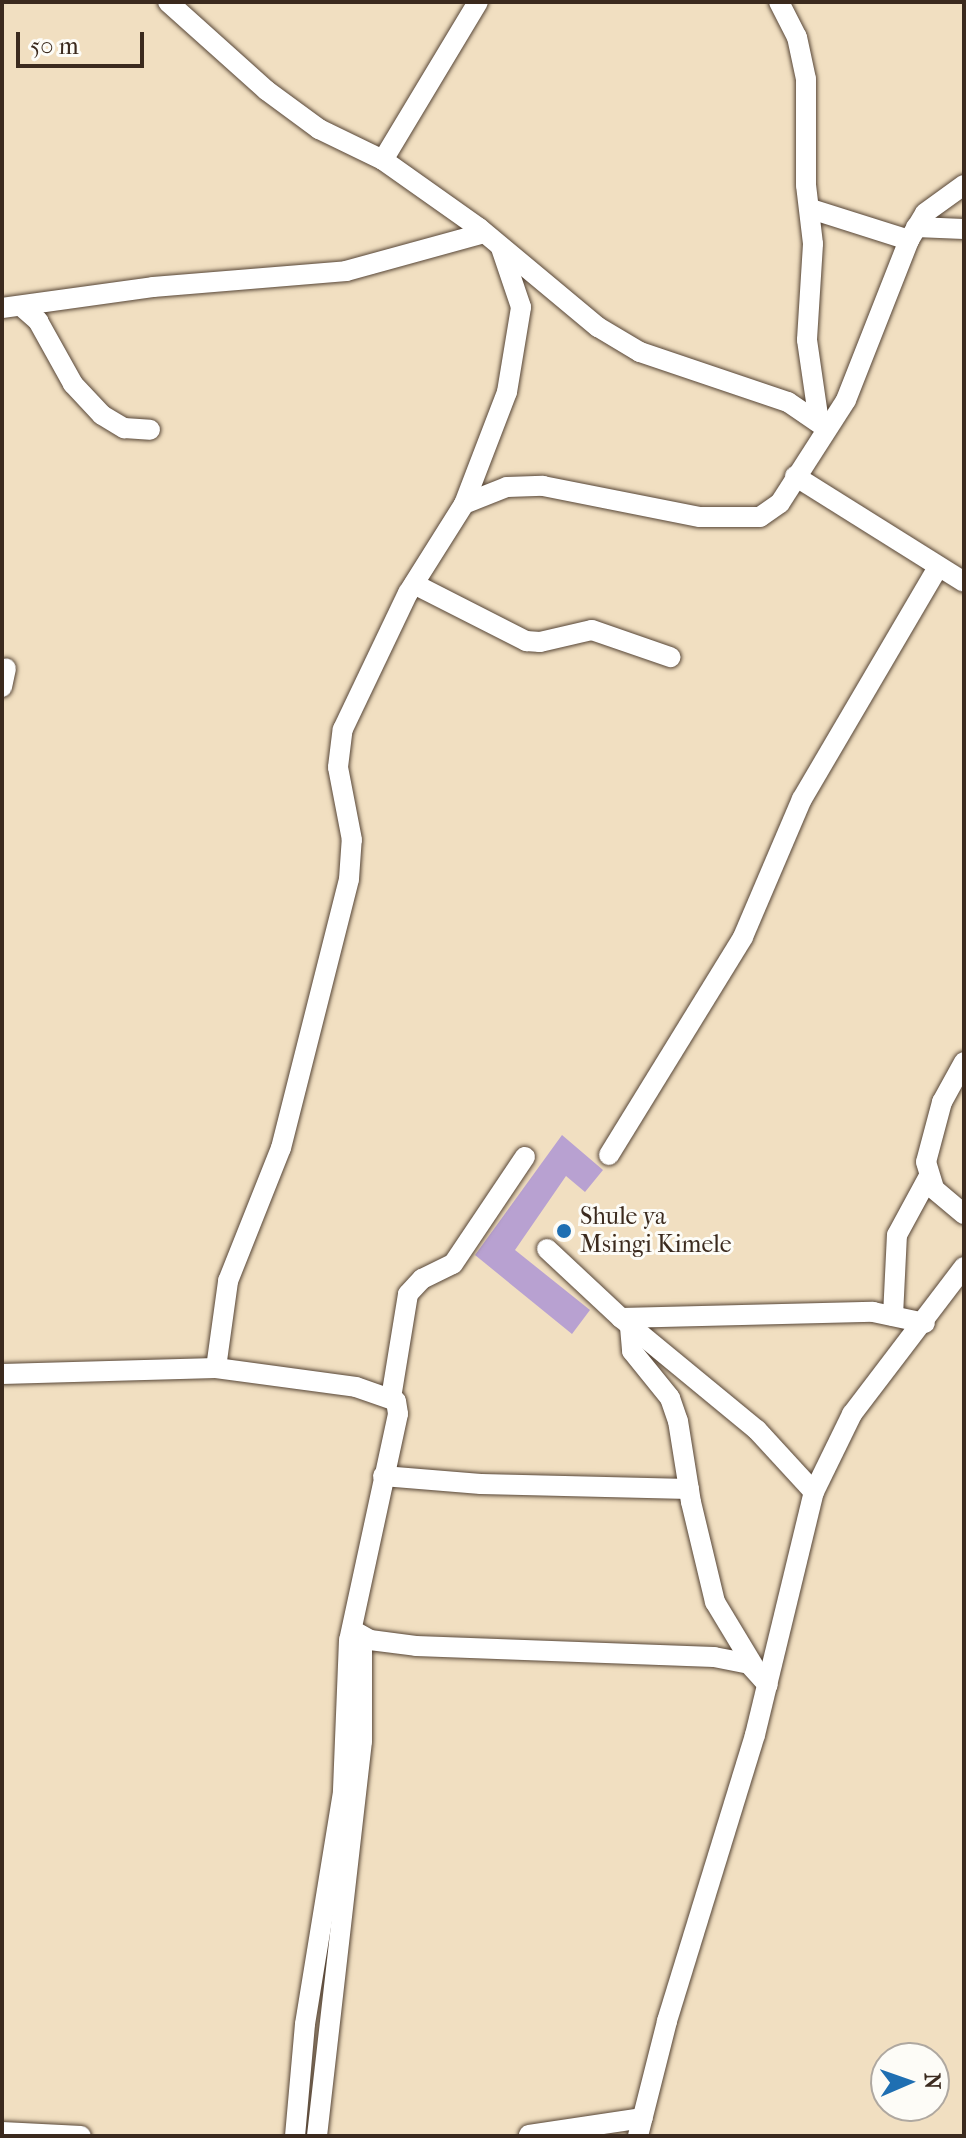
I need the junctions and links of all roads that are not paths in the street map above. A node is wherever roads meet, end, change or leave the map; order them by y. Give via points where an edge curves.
1 (168, 2) edge
2 (478, 2) edge
3 (784, 5) edge
4 (383, 160) junction
5 (964, 185) edge
6 (811, 209) junction
7 (964, 229) edge
8 (484, 233) junction
9 (913, 234) junction
10 (501, 248) junction
11 (11, 307) edge
12 (822, 425) junction
13 (150, 430) dead end
14 (795, 476) junction
15 (464, 504) junction
16 (938, 567) junction
17 (964, 582) edge
18 (414, 584) junction
19 (670, 657) dead end
20 (964, 1062) edge
21 (609, 1155) dead end
22 (525, 1157) dead end
23 (928, 1178) junction
24 (964, 1214) edge
25 (547, 1249) dead end
26 (964, 1267) edge
27 (893, 1316) junction
28 (626, 1322) junction
29 (925, 1323) junction
30 (216, 1368) junction
31 (2, 1374) edge
32 (391, 1398) junction
33 (383, 1476) junction
34 (689, 1489) junction
35 (814, 1492) junction
36 (356, 1633) junction
37 (762, 1677) junction
38 (641, 2131) edge
39 (2, 2132) edge
40 (529, 2135) edge
41 (81, 2136) edge
42 (295, 2136) edge
43 (317, 2136) edge

1 - 4 street via 266,90 319,129
2 - 4 street
3 - 6 street via 806,79
4 - 8 street
5 - 9 street via 925,213
6 - 9 street
6 - 12 street via 807,340
7 - 9 street
8 - 10 street
8 - 11 street via 346,271 153,287
9 - 12 street via 846,400
10 - 12 street via 572,310 640,352 788,402
10 - 15 street via 521,307 517,352
11 - 13 street via 38,321 73,384 102,415 124,428
12 - 14 street
14 - 15 street via 780,503 760,517 732,520 543,486 507,487
14 - 16 street
15 - 18 street
16 - 17 street
16 - 21 street via 802,799 743,937
18 - 19 street via 526,641 592,630
18 - 30 street via 343,729 338,767 352,840 349,879 281,1148 228,1281
20 - 23 street via 942,1102 926,1162
22 - 32 street via 453,1264 422,1279 408,1294
23 - 24 street
23 - 27 street via 897,1235
25 - 28 street
26 - 29 street
27 - 28 street via 873,1312
27 - 29 street
28 - 34 street via 632,1351 670,1398
28 - 35 street via 757,1430
29 - 35 street via 852,1414
30 - 31 street
30 - 32 street via 297,1377
32 - 33 street via 398,1414
33 - 34 street
33 - 36 street
34 - 37 street via 715,1602
35 - 37 street
36 - 37 street via 470,1650 677,1653 736,1660
36 - 42 street via 343,1792 305,2024
36 - 43 street via 362,1741
37 - 38 street
38 - 40 street
39 - 41 street

